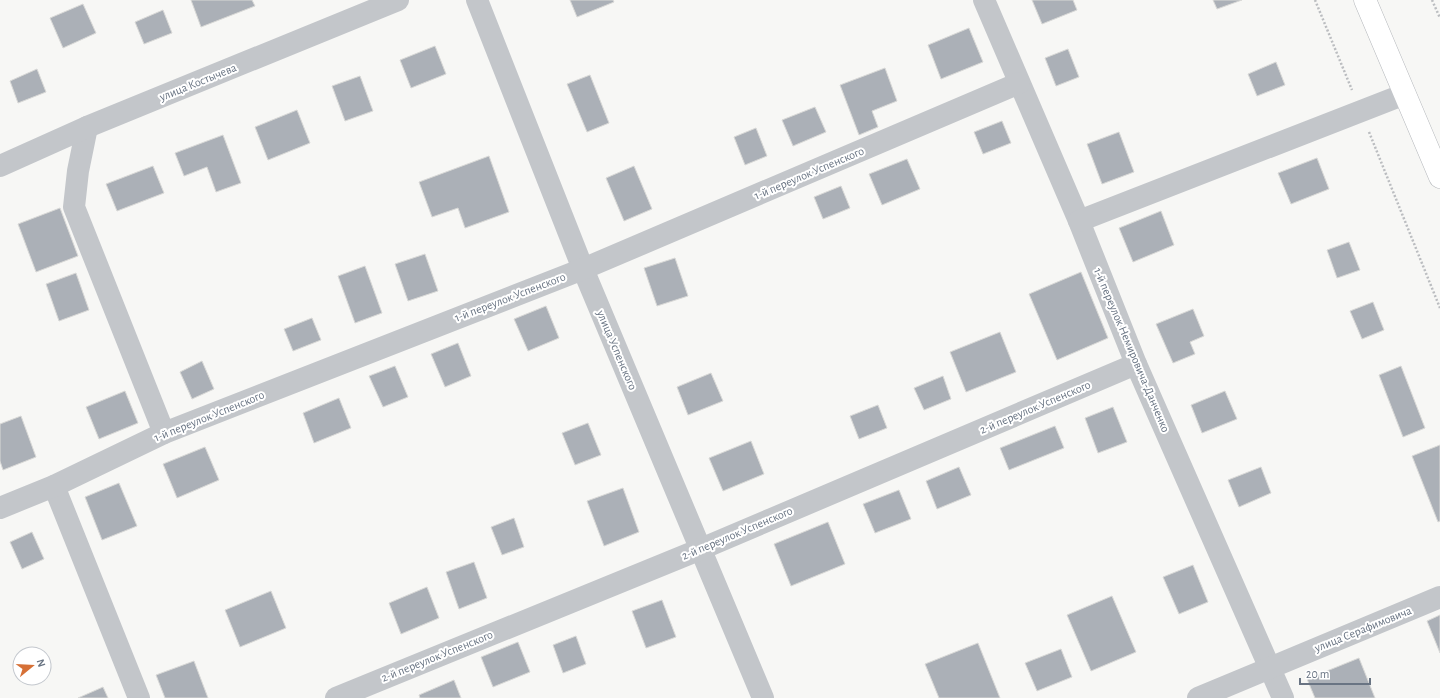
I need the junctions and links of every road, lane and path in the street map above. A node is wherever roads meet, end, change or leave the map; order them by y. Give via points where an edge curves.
1 (398, 0) edge
2 (477, 0) edge
3 (984, 0) edge
4 (1315, 0) edge
5 (1366, 0) edge
6 (1432, 0) edge
7 (1440, 18) edge
8 (1019, 84) junction
9 (1405, 94) junction
10 (1362, 113) junction
11 (87, 127) junction
12 (0, 166) edge
13 (1440, 177) edge
14 (1079, 221) junction
15 (583, 269) junction
16 (1440, 308) edge
17 (1136, 364) junction
18 (164, 433) junction
19 (54, 486) junction
20 (0, 508) edge
21 (701, 549) junction
22 (1440, 597) edge
23 (1270, 667) junction
24 (139, 698) edge
25 (336, 698) edge
26 (763, 698) edge
27 (1198, 698) edge
28 (1283, 698) edge

1 - 11 street, улица Костычева
2 - 15 street, улица Успенского
3 - 8 street, 1-й переулок Немировича-Данченко
4 - 10 path
5 - 9 main road
6 - 7 path
8 - 14 street, 1-й переулок Немировича-Данченко
8 - 15 street, 1-й переулок Успенского
9 - 10 street
9 - 13 main road
10 - 14 street
10 - 16 path
11 - 12 street, улица Костычева
11 - 18 street via 74,207
14 - 17 street, 1-й переулок Немировича-Данченко
15 - 18 street, 1-й переулок Успенского
15 - 21 street, улица Успенского
17 - 21 street, 2-й переулок Успенского
17 - 23 street, 1-й переулок Немировича-Данченко
18 - 19 street, 1-й переулок Успенского
19 - 20 street, 1-й переулок Успенского
19 - 24 street
21 - 25 street, 2-й переулок Успенского
21 - 26 street, улица Успенского
22 - 23 street, улица Серафимовича
23 - 27 street, улица Серафимовича
23 - 28 street, 1-й переулок Немировича-Данченко

